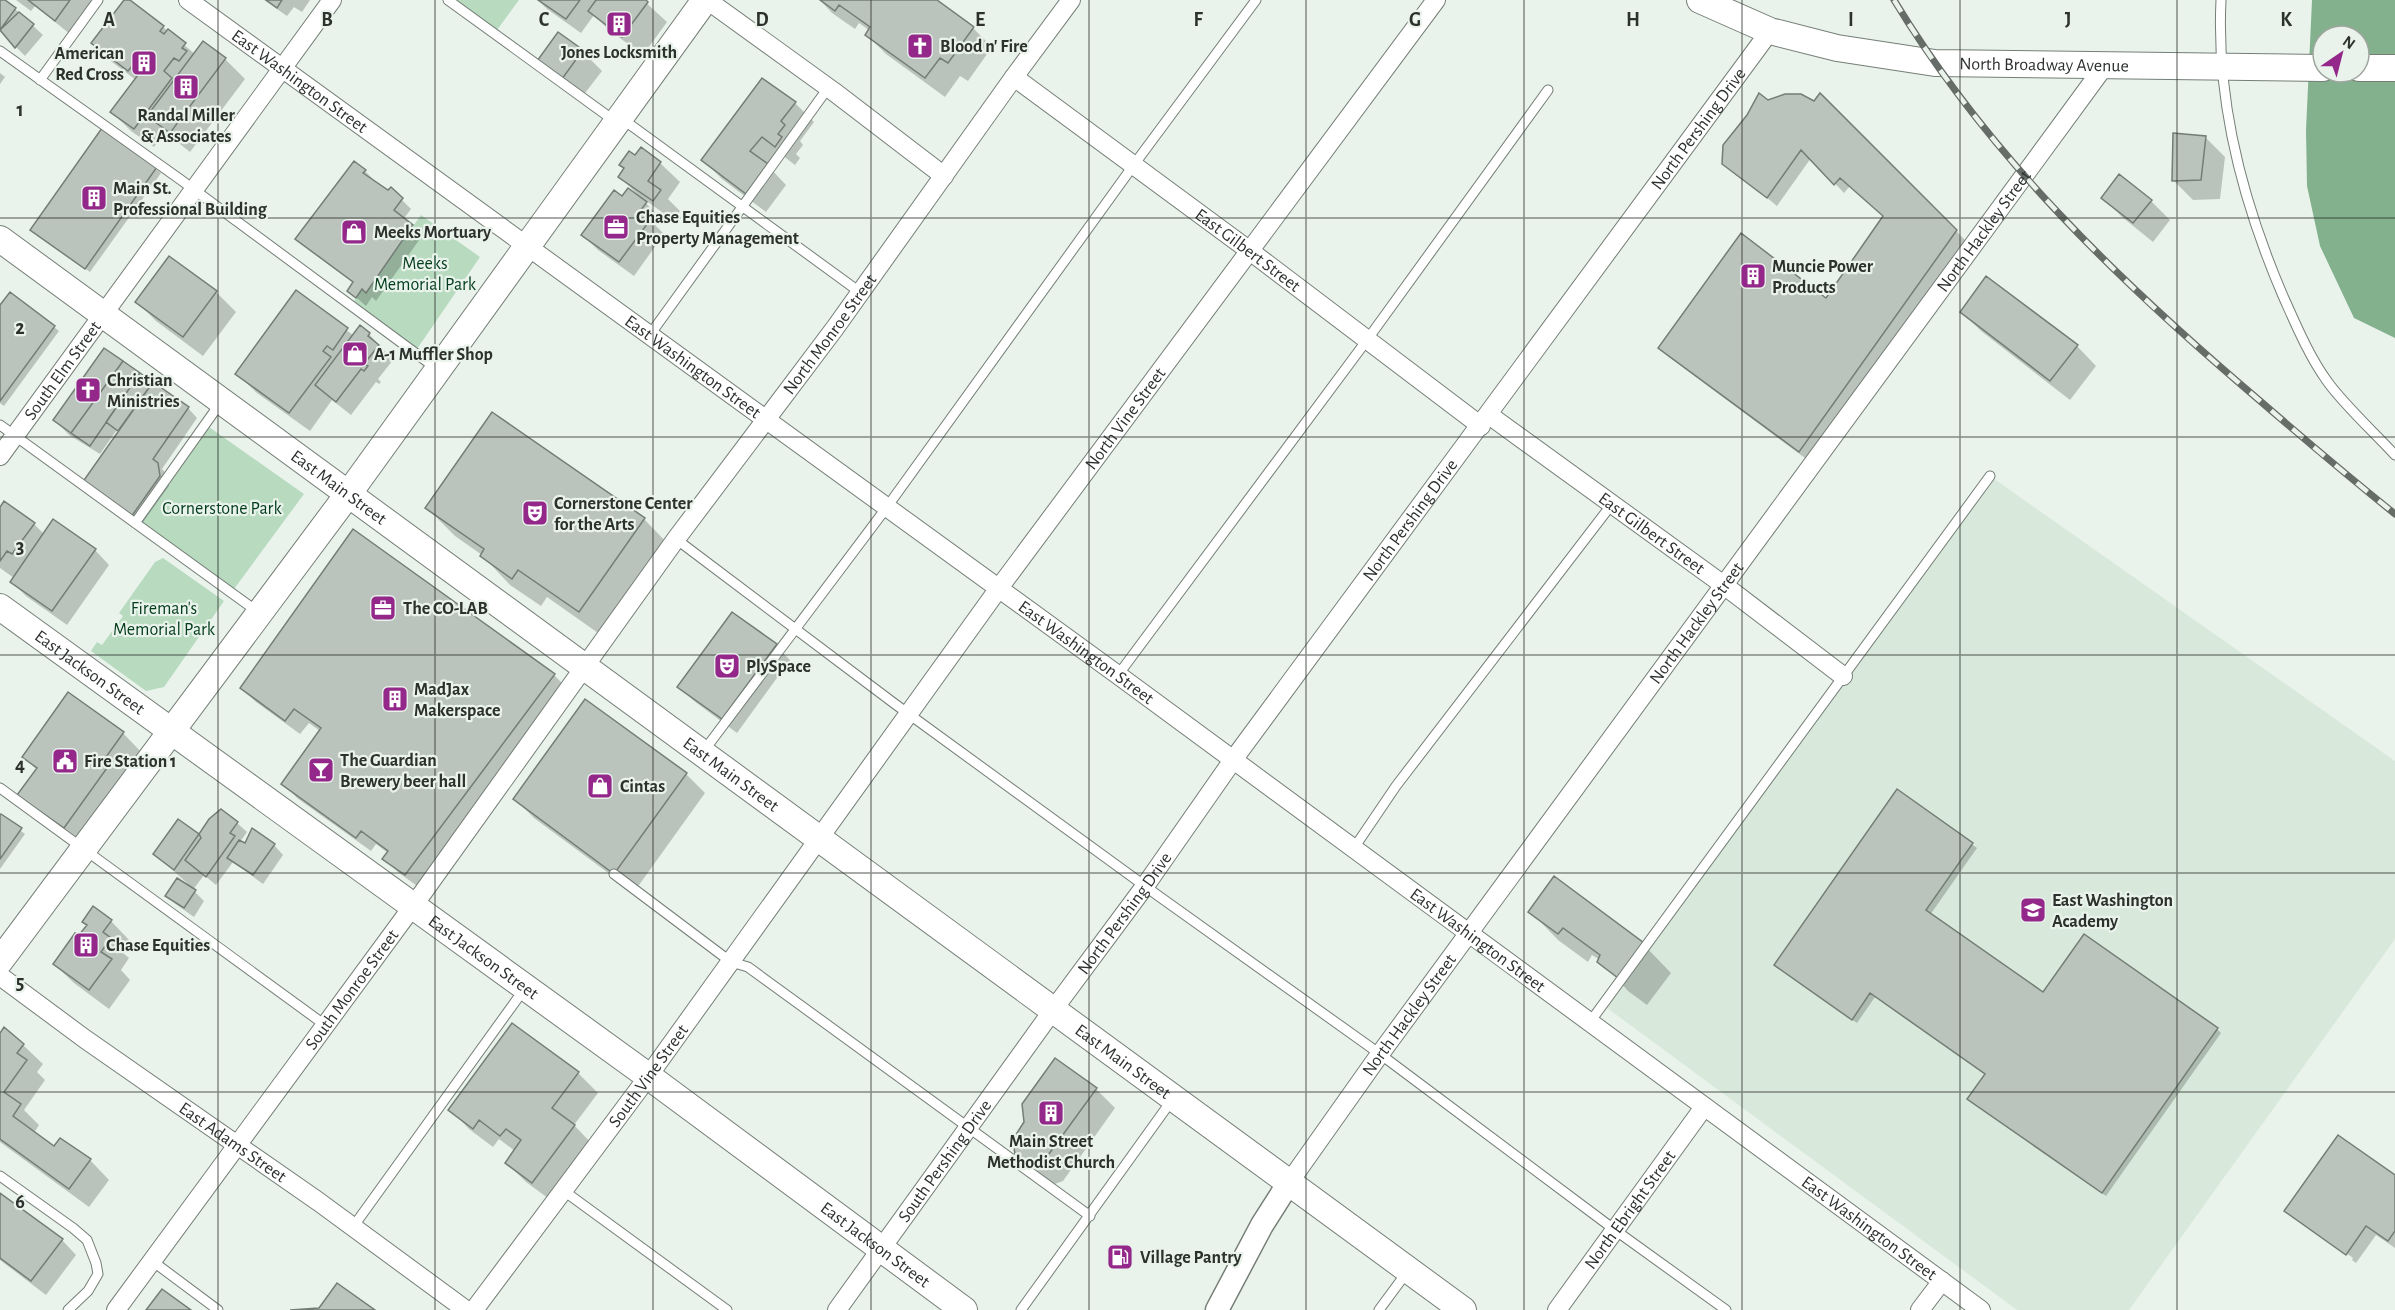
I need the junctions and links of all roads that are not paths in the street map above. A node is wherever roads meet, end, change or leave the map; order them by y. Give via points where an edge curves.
1 (98, 0) edge
2 (188, 0) edge
3 (332, 0) edge
4 (448, 0) edge
5 (706, 0) edge
6 (1071, 0) edge
7 (1256, 0) edge
8 (1700, 0) edge
9 (2222, 0) edge
10 (1430, 5) edge
11 (1770, 31) junction
12 (0, 51) edge
13 (2106, 64) junction
14 (2231, 67) junction
15 (2311, 68) edge
16 (2371, 68) edge
17 (2395, 68) edge
18 (282, 70) junction
19 (1014, 77) junction
20 (40, 80) junction
21 (828, 88) junction
22 (1548, 90) dead end
23 (617, 119) junction
24 (1133, 166) junction
25 (944, 176) junction
26 (194, 189) junction
27 (742, 206) junction
28 (0, 239) edge
29 (525, 247) junction
30 (1250, 251) junction
31 (861, 292) junction
32 (102, 313) junction
33 (649, 336) junction
34 (1367, 340) junction
35 (438, 369) junction
36 (222, 400) junction
37 (766, 421) junction
38 (1485, 421) junction
39 (7, 430) edge
40 (2395, 455) edge
41 (0, 456) edge
42 (1990, 476) dead end
43 (349, 493) junction
44 (1612, 504) junction
45 (887, 507) junction
46 (135, 523) junction
47 (676, 539) junction
48 (1725, 586) junction
49 (999, 588) junction
50 (0, 607) edge
51 (259, 613) junction
52 (795, 628) junction
53 (585, 666) junction
54 (1118, 675) junction
55 (1843, 676) junction
56 (909, 714) junction
57 (171, 732) junction
58 (702, 754) junction
59 (1233, 760) junction
60 (0, 788) edge
61 (818, 839) junction
62 (1354, 848) junction
63 (84, 849) junction
64 (614, 874) dead end
65 (1145, 886) junction
66 (412, 907) junction
67 (1469, 933) junction
68 (0, 961) edge
69 (731, 962) junction
70 (0, 976) edge
71 (525, 988) junction
72 (1053, 1010) junction
73 (1590, 1022) junction
74 (325, 1025) junction
75 (1380, 1054) junction
76 (648, 1076) junction
77 (1173, 1098) junction
78 (1704, 1107) junction
79 (968, 1129) junction
80 (237, 1144) junction
81 (0, 1176) edge
82 (1288, 1184) junction
83 (564, 1191) junction
84 (1090, 1216) junction
85 (354, 1227) junction
86 (1615, 1230) junction
87 (881, 1249) junction
88 (152, 1260) junction
89 (1409, 1270) junction
90 (1942, 1281) junction
91 (68, 1310) edge
92 (116, 1310) edge
93 (218, 1310) edge
94 (466, 1310) edge
95 (474, 1310) edge
96 (727, 1310) edge
97 (837, 1310) edge
98 (964, 1310) edge
99 (1021, 1310) edge
100 (1217, 1310) edge
101 (1379, 1310) edge
102 (1463, 1310) edge
103 (1557, 1310) edge
104 (1726, 1310) edge
105 (1920, 1310) edge
106 (1981, 1310) edge

1 - 20 lane
2 - 18 street, East Washington Street
3 - 18 street, South Elm Street
4 - 23 lane
5 - 21 street
5 - 23 main road
6 - 19 street, North Monroe Street
7 - 24 lane
8 - 11 main road, North Broadway Avenue
9 - 14 lane via 2220,26
10 - 30 street, North Vine Street
11 - 13 main road, North Broadway Avenue via 1837,48 1935,63
11 - 38 street, North Pershing Drive
12 - 20 lane
13 - 14 main road, North Broadway Avenue
13 - 48 street, North Hackley Street
14 - 15 main road, North Broadway Avenue
14 - 40 lane via 2229,127 2246,196 2270,266 2327,382
16 - 17 main road
18 - 26 street, South Elm Street
18 - 29 street, East Washington Street
19 - 24 street, East Gilbert Street
19 - 25 street, North Monroe Street
20 - 26 lane
21 - 25 street
21 - 27 lane
22 - 34 lane
23 - 27 lane
23 - 29 main road
24 - 30 street, East Gilbert Street
24 - 45 lane
25 - 31 street, North Monroe Street
26 - 32 street, South Elm Street
26 - 35 lane
27 - 31 lane
27 - 33 lane
28 - 32 main road, East Main Street
29 - 33 street, East Washington Street
29 - 35 main road
30 - 34 street, East Gilbert Street
30 - 49 street, North Vine Street
31 - 37 street, North Monroe Street
32 - 36 main road, East Main Street
32 - 39 street, South Elm Street
33 - 37 street, East Washington Street
34 - 38 street, East Gilbert Street
34 - 54 lane
35 - 43 main road
36 - 43 main road, East Main Street
36 - 46 lane
37 - 45 street, East Washington Street
37 - 47 street, North Monroe Street
38 - 44 street, East Gilbert Street
38 - 59 street, North Pershing Drive
39 - 41 street, South Elm Street
39 - 46 lane
42 - 55 lane
43 - 51 main road
43 - 53 main road, East Main Street
44 - 48 street, East Gilbert Street
44 - 62 lane via 1431,739
45 - 49 street, East Washington Street
45 - 52 lane
46 - 51 lane
47 - 52 lane
47 - 53 street, North Monroe Street
48 - 55 street, East Gilbert Street
48 - 67 street, North Hackley Street
49 - 54 street, East Washington Street
49 - 56 street, North Vine Street
50 - 57 main road, East Jackson Street
51 - 57 main road
52 - 56 lane
52 - 58 lane
53 - 58 main road, East Main Street
53 - 66 street, South Monroe Street
54 - 59 street, East Washington Street
55 - 73 lane
56 - 61 street, North Vine Street
56 - 65 lane
57 - 63 main road
57 - 66 main road, East Jackson Street
58 - 61 main road, East Main Street
59 - 62 street, East Washington Street
59 - 65 street, North Pershing Drive
60 - 63 lane
61 - 69 street, South Vine Street
61 - 72 main road, East Main Street
62 - 67 street, East Washington Street
63 - 68 main road
63 - 74 lane
64 - 69 lane
65 - 72 street, North Pershing Drive
65 - 75 lane
66 - 71 main road, East Jackson Street
66 - 74 street, South Monroe Street
67 - 73 street, East Washington Street
67 - 75 street, North Hackley Street
69 - 76 street, South Vine Street
69 - 79 lane via 748,967
70 - 80 street, East Adams Street
71 - 76 main road, East Jackson Street
71 - 85 lane
72 - 77 main road, East Main Street
72 - 79 street, South Pershing Drive
73 - 78 street, East Washington Street
74 - 80 street, South Monroe Street
75 - 82 street, North Hackley Street
75 - 86 lane
76 - 83 street, South Vine Street
76 - 87 main road, East Jackson Street
77 - 82 main road, East Main Street
77 - 84 lane
78 - 86 street, North Ebright Street
78 - 90 street, East Washington Street
79 - 84 lane
79 - 87 street, South Pershing Drive
80 - 85 street, East Adams Street
80 - 88 street, South Monroe Street
81 - 91 lane via 87,1240 98,1274 88,1291
82 - 89 main road, East Main Street
82 - 100 street
83 - 95 street, South Vine Street
83 - 96 lane
84 - 99 lane
85 - 94 street, East Adams Street
86 - 103 street, North Ebright Street
86 - 104 lane
87 - 97 street, South Pershing Drive
87 - 98 main road, East Jackson Street
88 - 92 street, South Monroe Street
88 - 93 lane
89 - 101 lane
89 - 102 main road, East Main Street
90 - 105 street
90 - 106 street, East Washington Street

